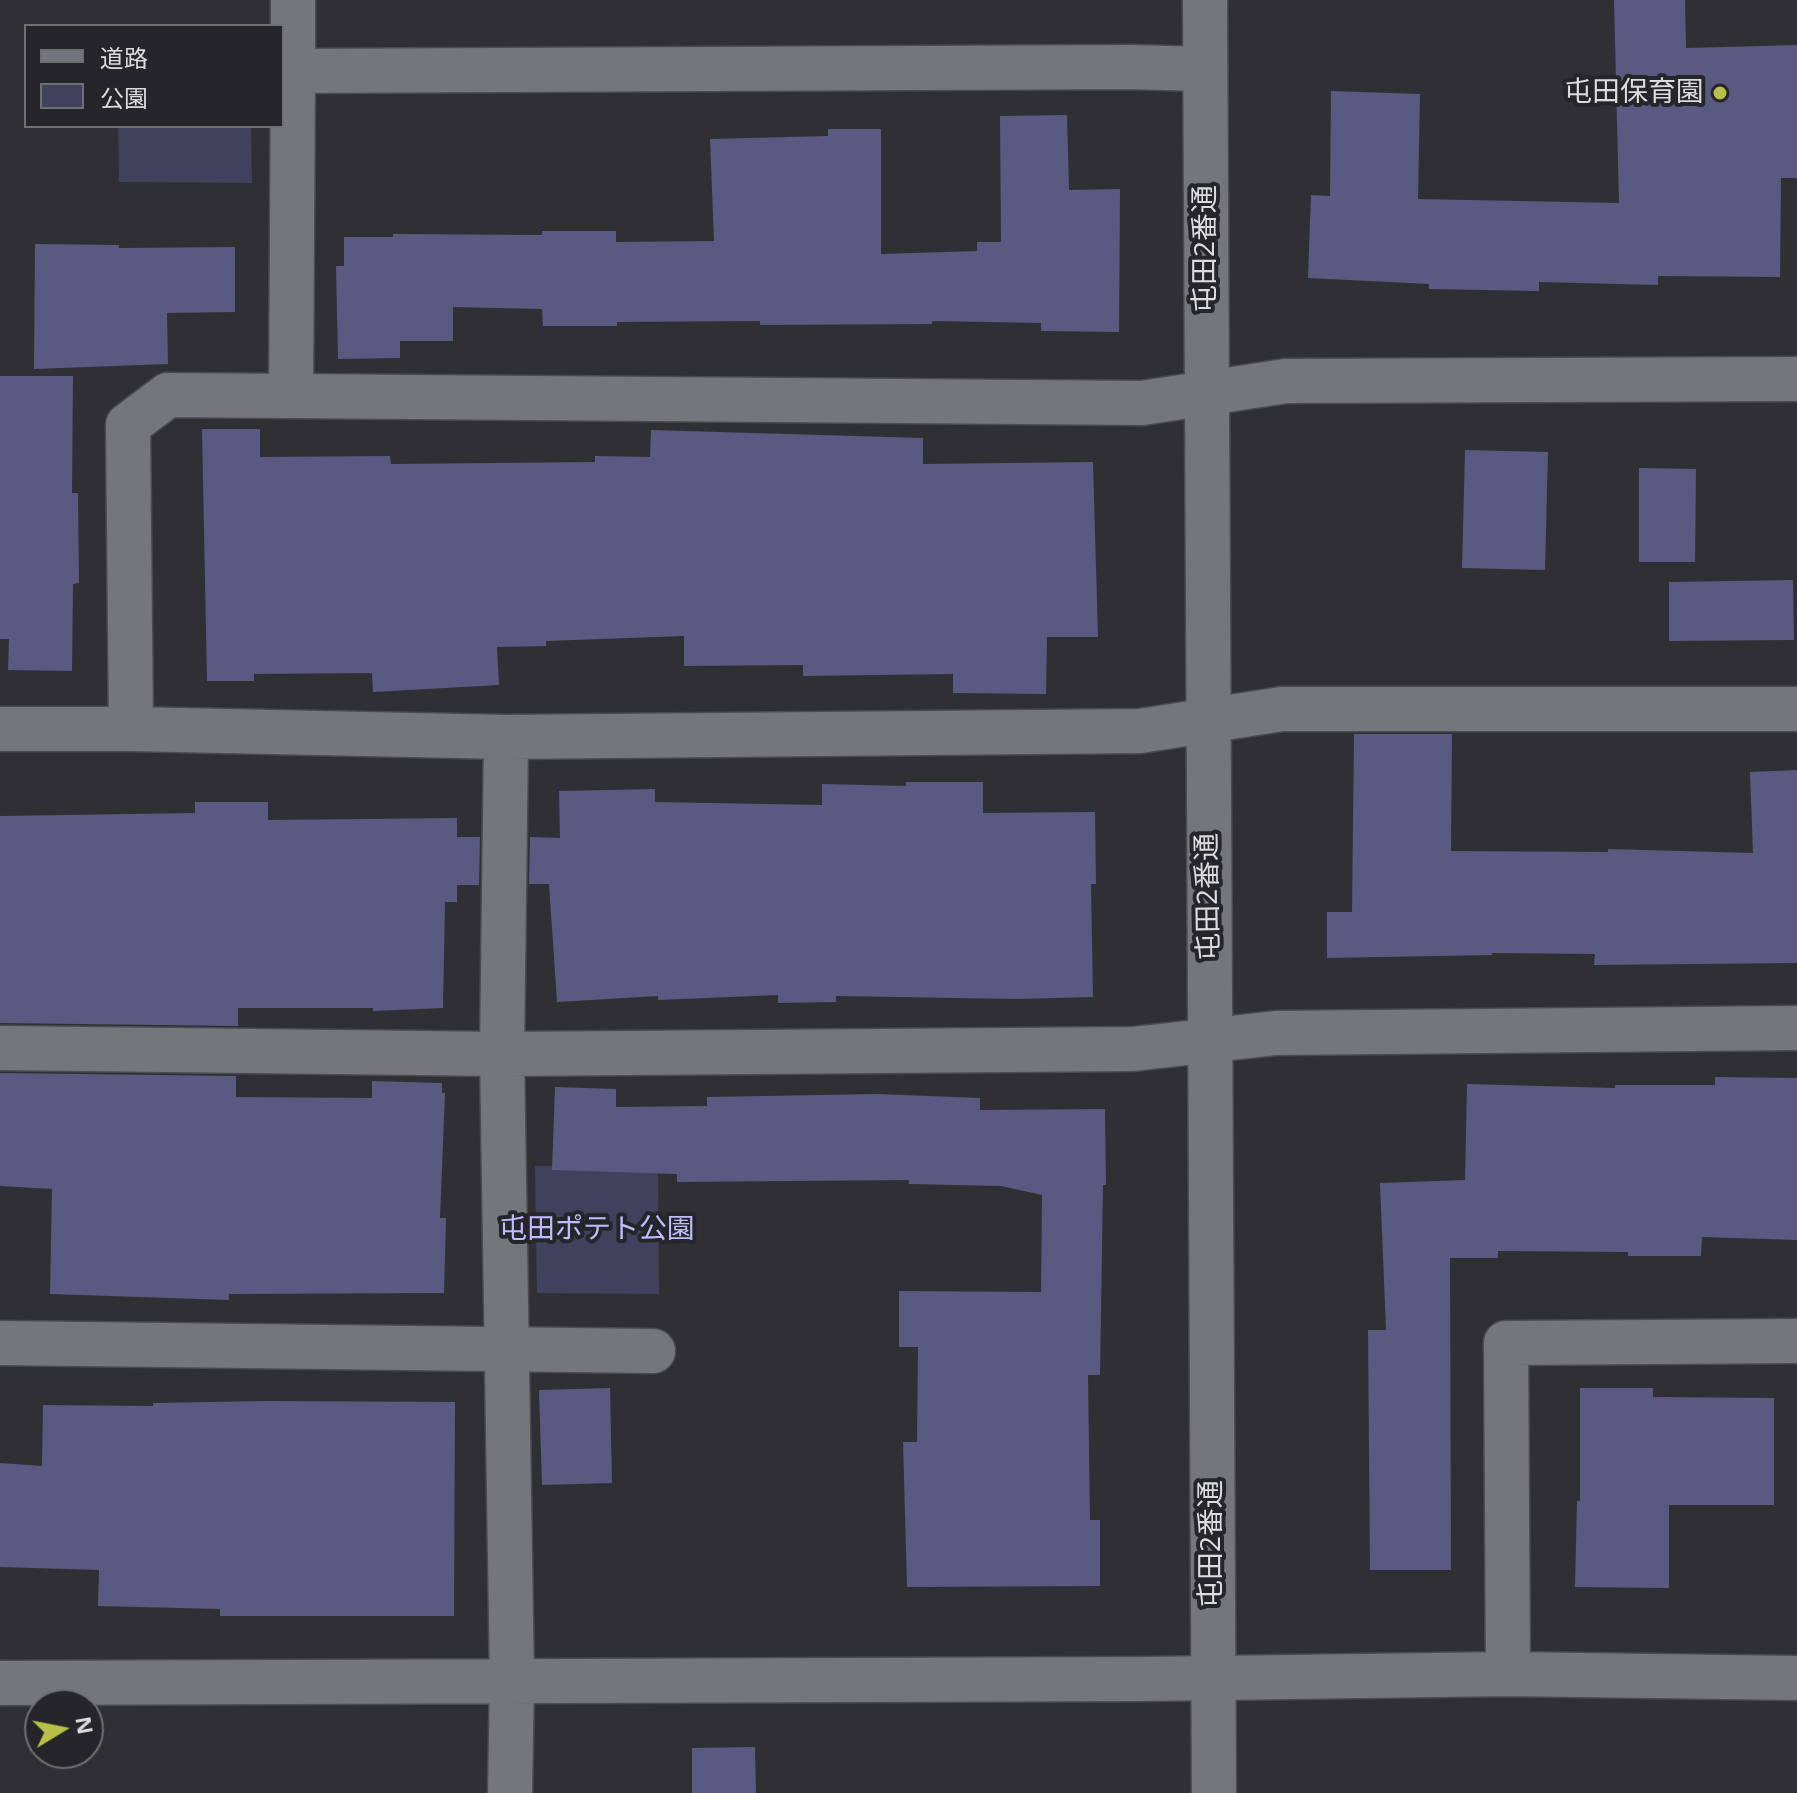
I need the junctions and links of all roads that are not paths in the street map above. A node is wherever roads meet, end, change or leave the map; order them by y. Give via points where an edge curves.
1 (293, 0) edge
2 (1205, 0) edge
3 (1205, 69) junction
4 (293, 71) junction
5 (1797, 379) edge
6 (1206, 393) junction
7 (291, 396) junction
8 (1797, 709) edge
9 (1207, 722) junction
10 (0, 729) edge
11 (131, 729) junction
12 (506, 737) junction
13 (1797, 1028) edge
14 (1210, 1039) junction
15 (0, 1048) edge
16 (502, 1054) junction
17 (1797, 1341) edge
18 (0, 1343) edge
19 (506, 1349) junction
20 (653, 1351) dead end
21 (1508, 1674) junction
22 (1797, 1678) edge
23 (1213, 1679) junction
24 (512, 1681) junction
25 (0, 1683) edge
26 (510, 1793) edge
27 (1214, 1793) edge

1 - 4 street
2 - 3 street, 屯田2番通
3 - 4 street
3 - 6 street, 屯田2番通
4 - 7 street
5 - 6 street via 1286,381
6 - 7 street via 1142,403
6 - 9 street, 屯田2番通
7 - 11 street via 168,395 128,425
8 - 9 street via 1282,709
9 - 12 street via 1140,731
9 - 14 street, 屯田2番通
10 - 11 street
11 - 12 street
12 - 16 street
13 - 14 street via 1276,1033
14 - 16 street via 1133,1049
14 - 23 street, 屯田2番通
15 - 16 street
16 - 19 street
17 - 21 street via 1506,1343
18 - 19 street
19 - 20 street
19 - 24 street
21 - 22 street
21 - 23 street
23 - 24 street
23 - 27 street, 屯田2番通
24 - 25 street
24 - 26 street

